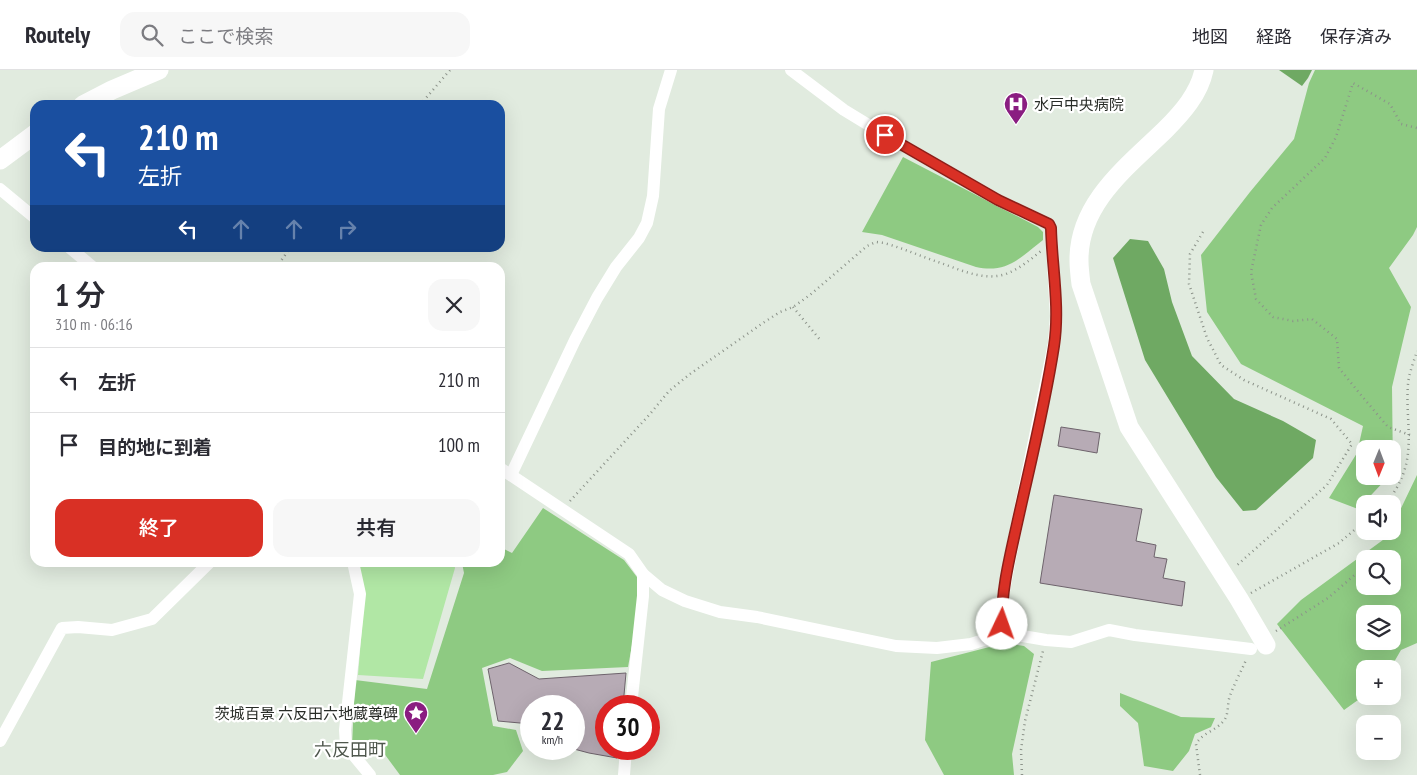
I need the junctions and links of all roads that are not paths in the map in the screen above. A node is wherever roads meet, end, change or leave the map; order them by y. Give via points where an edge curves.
1 (159, 70) edge
2 (671, 70) edge
3 (791, 70) edge
4 (1204, 70) edge
5 (93, 100) edge
6 (30, 138) edge
7 (0, 160) edge
8 (0, 189) edge
9 (30, 214) edge
10 (75, 252) edge
11 (87, 262) edge
12 (505, 471) edge
13 (511, 475) junction
14 (205, 567) edge
15 (354, 567) edge
16 (643, 574) junction
17 (1005, 633) junction
18 (1260, 644) joint
19 (632, 695) edge
20 (0, 741) edge
21 (625, 760) edge
22 (370, 775) edge
23 (624, 775) edge

1 - 5 street
2 - 13 street via 659,109 653,196 647,223 597,298
3 - 17 street via 844,110 885,135 998,200 1049,224 1051,228 1056,316 1054,344 1010,558 1002,608
4 - 18 street via 1196,92 1183,110 1112,181 1096,202 1086,221 1078,260 1081,284 1128,427 1239,600
6 - 7 street
8 - 9 street
10 - 11 street
12 - 13 street
13 - 16 street via 629,554
14 - 20 street via 152,619 112,630 62,628
15 - 22 street via 360,594 346,746
16 - 17 street via 662,590 685,602 720,612 896,646 937,648 970,644
16 - 19 street via 644,596
17 - 18 street via 1071,642 1109,630 1135,635
21 - 23 street

